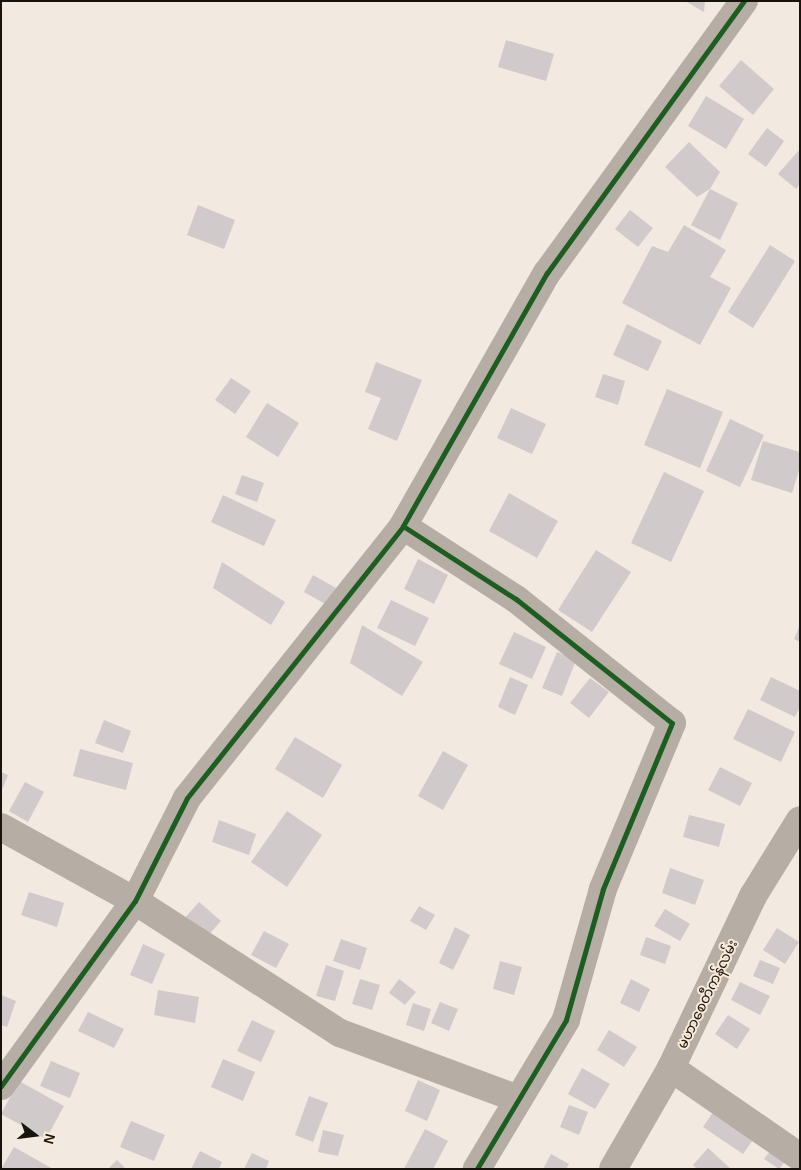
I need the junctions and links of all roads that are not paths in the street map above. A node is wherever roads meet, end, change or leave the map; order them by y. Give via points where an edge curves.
1 (744, 1) edge
2 (403, 526) junction
3 (800, 820) edge
4 (1, 827) edge
5 (135, 901) junction
6 (671, 1068) junction
7 (1, 1086) edge
8 (518, 1100) junction
9 (800, 1157) edge
10 (477, 1169) edge
11 (613, 1169) edge

1 - 2 street via 547,273
2 - 5 street via 187,798
2 - 8 street via 516,599 672,723 603,889 566,1020
3 - 6 street, မဟာစေတီကန်လမ်း via 753,896
4 - 5 street
5 - 7 street
5 - 8 street via 340,1033
6 - 9 street
6 - 11 street, မဟာစေတီကန်လမ်း
8 - 10 street

